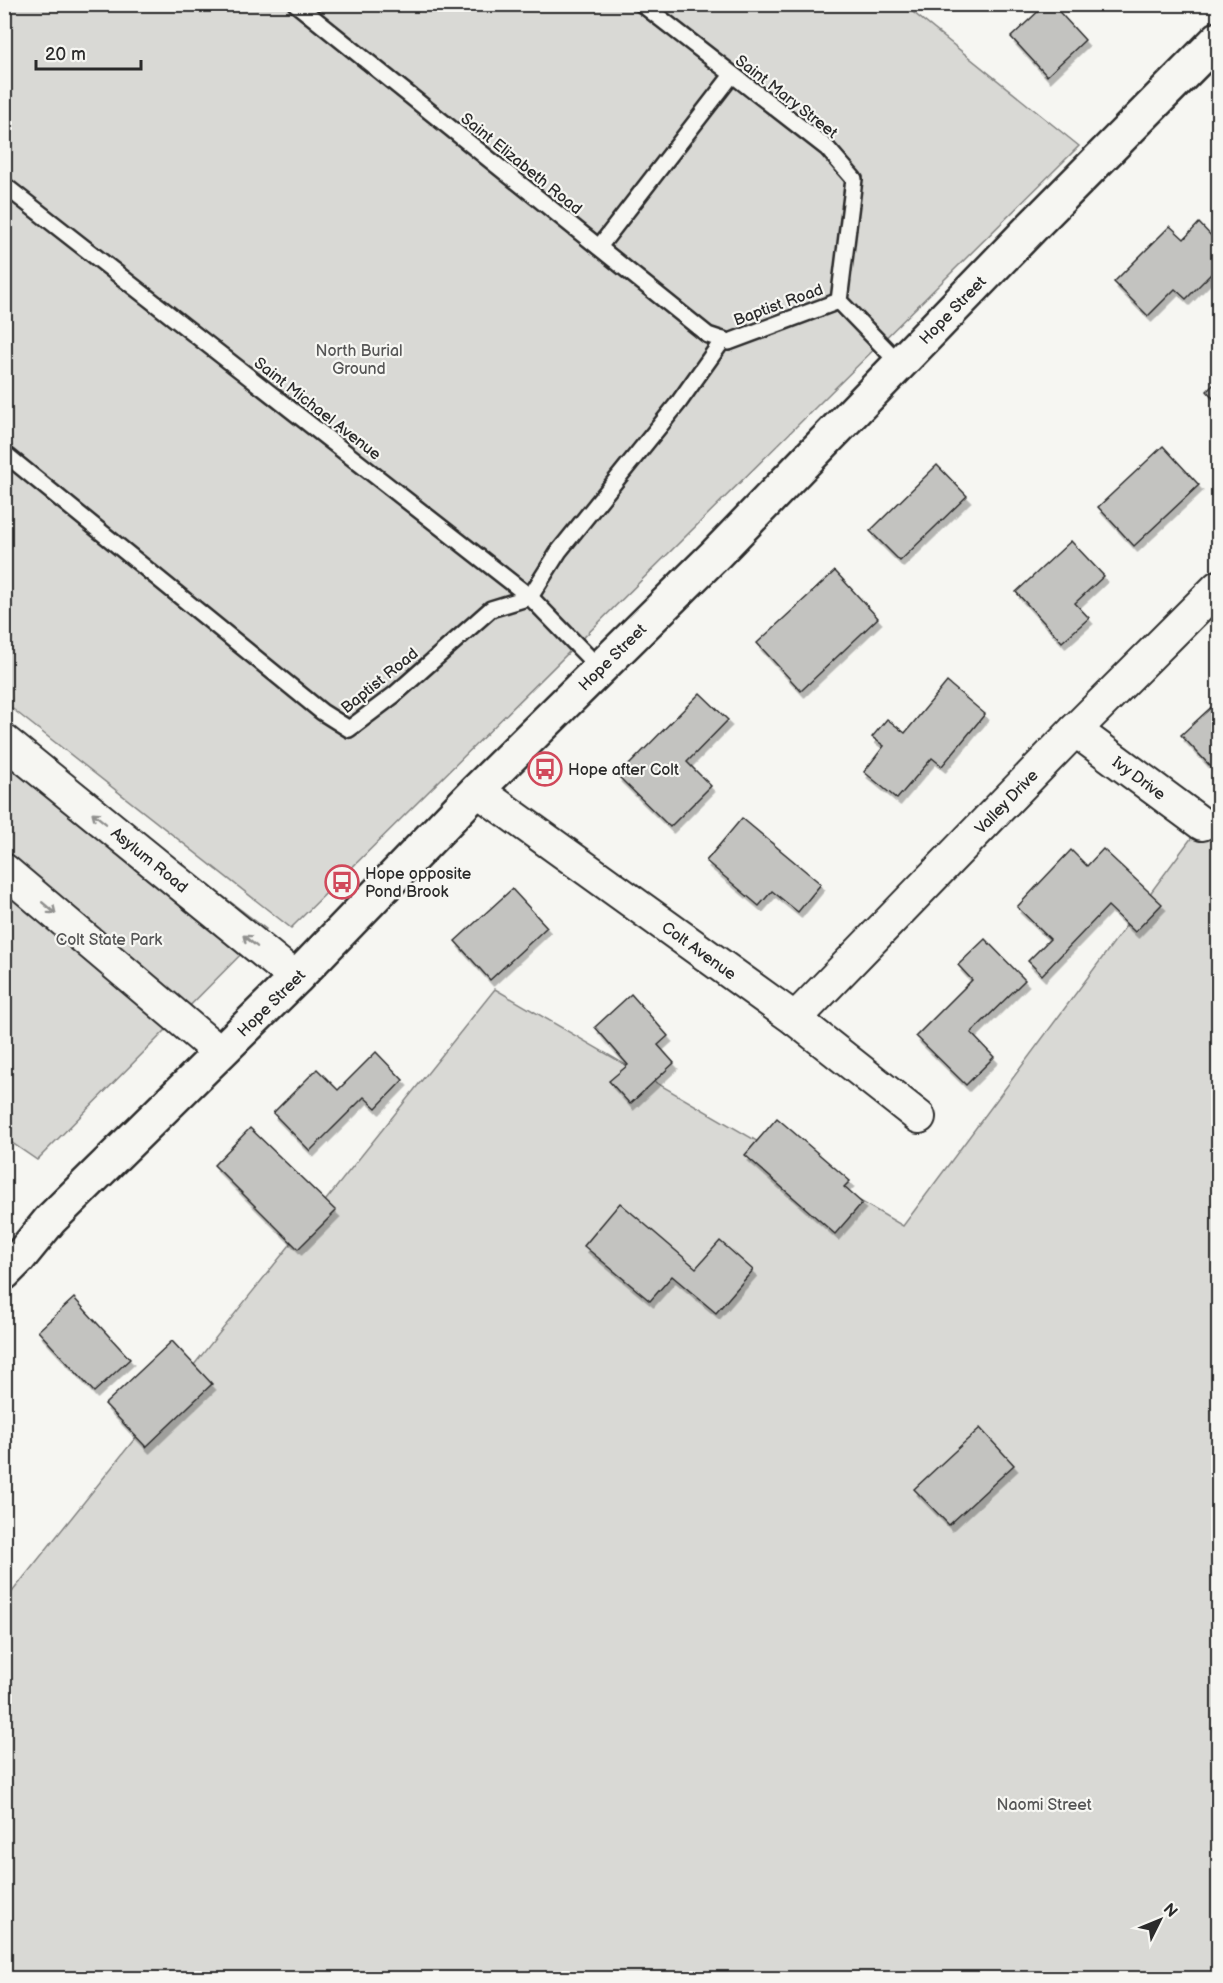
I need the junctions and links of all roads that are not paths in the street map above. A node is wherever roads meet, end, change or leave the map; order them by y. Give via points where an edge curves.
1 (296, 4) edge
2 (642, 4) edge
3 (1218, 39) edge
4 (732, 75) junction
5 (4, 185) edge
6 (598, 247) junction
7 (839, 301) junction
8 (726, 341) junction
9 (900, 364) junction
10 (4, 453) edge
11 (1218, 587) edge
12 (530, 597) junction
13 (600, 669) junction
14 (1075, 730) junction
15 (4, 741) edge
16 (477, 790) junction
17 (1202, 824) dead end
18 (4, 870) edge
19 (296, 978) junction
20 (795, 1019) junction
21 (220, 1053) junction
22 (919, 1117) dead end
23 (4, 1273) edge

1 - 6 lane, Saint Elizabeth Road
2 - 4 lane, Saint Mary Street
3 - 9 main road, Hope Street
4 - 6 lane
4 - 7 lane, Saint Mary Street via 827,148 854,179
5 - 12 lane, Saint Michael Avenue
6 - 8 lane, Saint Elizabeth Road via 708,335
7 - 8 lane, Baptist Road
7 - 9 lane
8 - 12 lane, Baptist Road via 559,551
9 - 13 main road, Hope Street
10 - 12 lane, Baptist Road via 322,712 349,729 394,695 490,609
11 - 14 street, Valley Drive
12 - 13 lane, Saint Michael Avenue
13 - 16 main road, Hope Street
14 - 17 street, Ivy Drive
14 - 20 street, Valley Drive
19 -> 15 street, Asylum Road
16 - 19 main road, Hope Street
16 - 20 street, Colt Avenue
18 -> 21 street
19 - 21 main road, Hope Street
20 - 22 street, Colt Avenue
21 - 23 main road, Hope Street via 50,1220

